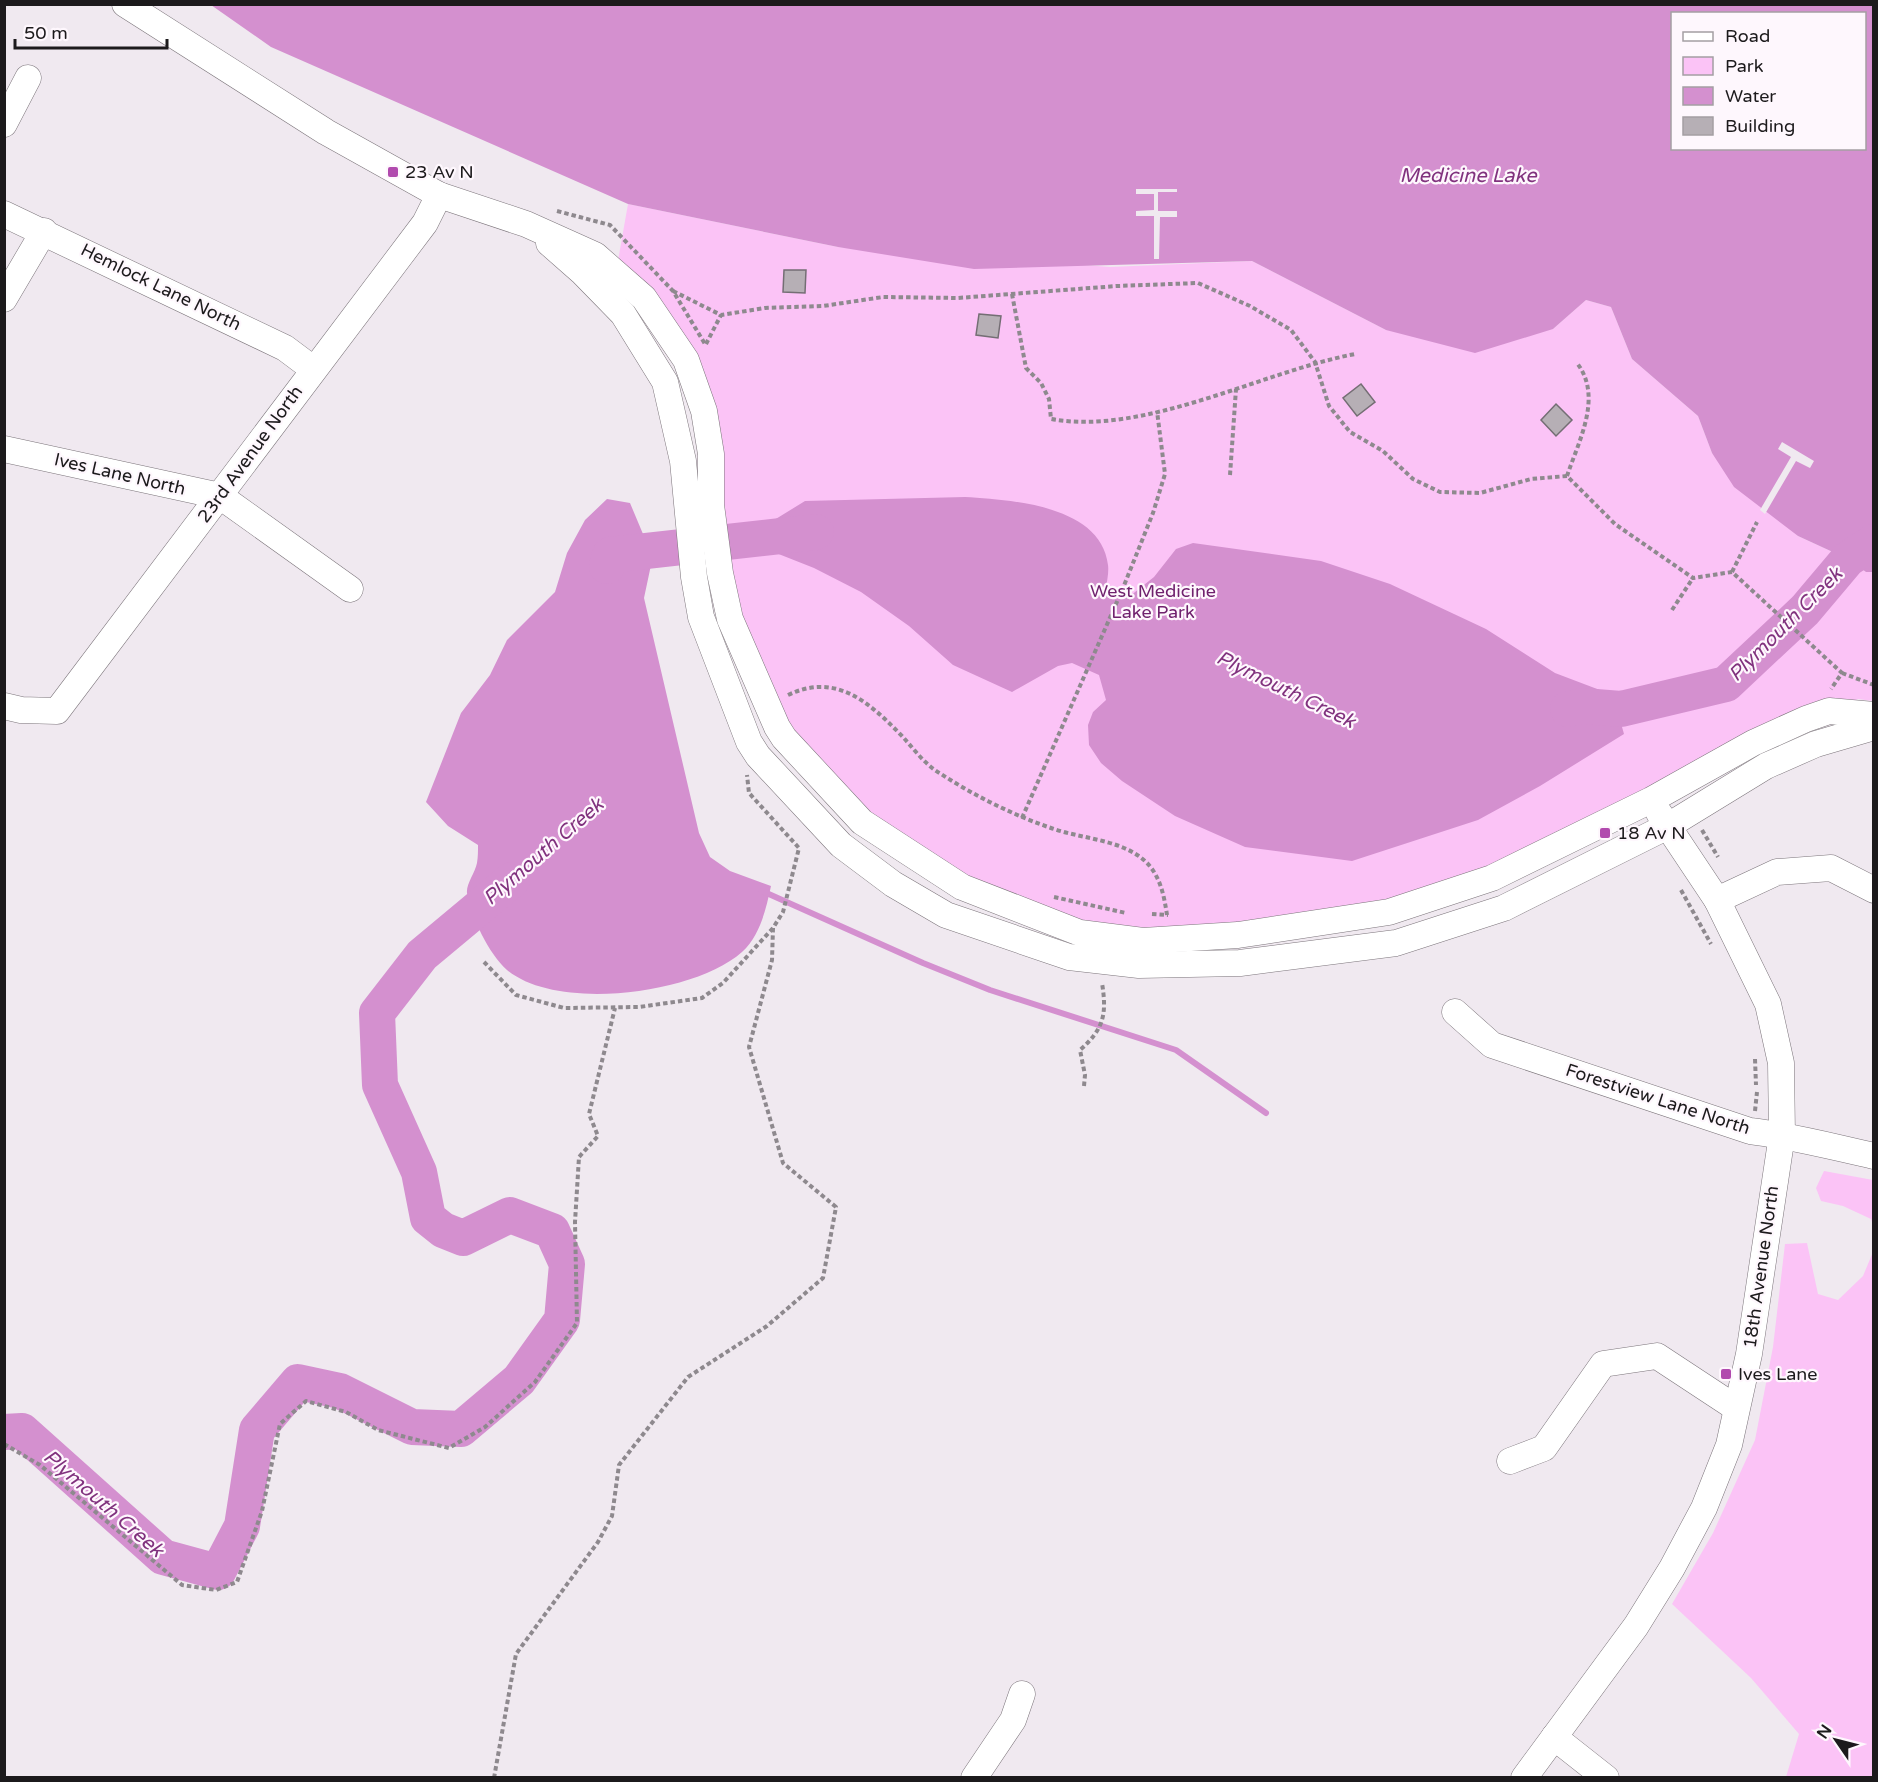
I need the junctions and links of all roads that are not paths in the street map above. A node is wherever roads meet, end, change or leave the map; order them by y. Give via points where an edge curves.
1 (125, 4) edge
2 (28, 78) dead end
3 (4, 124) edge
4 (439, 195) junction
5 (4, 214) edge
6 (44, 231) junction
7 (4, 299) edge
8 (313, 369) junction
9 (4, 449) edge
10 (220, 496) junction
11 (699, 506) junction
12 (350, 590) dead end
13 (4, 706) edge
14 (1874, 716) edge
15 (1874, 727) edge
16 (1651, 800) junction
17 (1668, 826) junction
18 (1874, 890) edge
19 (1717, 900) junction
20 (1455, 1012) dead end
21 (1782, 1135) junction
22 (1874, 1156) edge
23 (1736, 1408) junction
24 (1510, 1461) dead end
25 (1022, 1694) dead end
26 (1554, 1737) junction
27 (974, 1778) edge
28 (1524, 1778) edge
29 (1606, 1778) edge

1 - 4 street via 326,132
2 - 3 street
4 - 8 street, 23rd Avenue North via 425,223
4 - 11 street via 536,216 595,255 644,298 686,360 704,411 711,454
5 - 6 street, Hemlock Lane North
6 - 7 street
6 - 8 street, Hemlock Lane North via 285,348
8 - 10 street, 23rd Avenue North
9 - 10 street, Ives Lane North
10 - 12 street, Ives Lane North
10 - 13 street, 23rd Avenue North via 57,711
11 - 16 street via 730,619 784,738 862,822 962,887 1080,933 1143,941 1238,935 1389,912 1492,878
11 - 17 street via 694,577 701,617 749,742 758,756 841,845 893,884 946,915 1069,957 1139,965 1240,963 1396,943 1504,908
14 - 16 street via 1829,711 1806,719 1753,743
15 - 17 street via 1830,739 1766,766
16 - 17 street, 18th Avenue North
17 - 19 street, 18th Avenue North
18 - 19 street via 1831,868 1777,872
19 - 21 street, 18th Avenue North via 1768,1004 1781,1063
20 - 21 street, Forestview Lane North via 1491,1045 1750,1131
21 - 22 street, Forestview Lane North
21 - 23 street, 18th Avenue North via 1749,1354
23 - 24 street via 1657,1356 1603,1364 1544,1448
23 - 26 street, 18th Avenue North via 1729,1445 1704,1508 1672,1568 1636,1626
25 - 27 street via 1012,1720
26 - 28 street, 18th Avenue North
26 - 29 street

